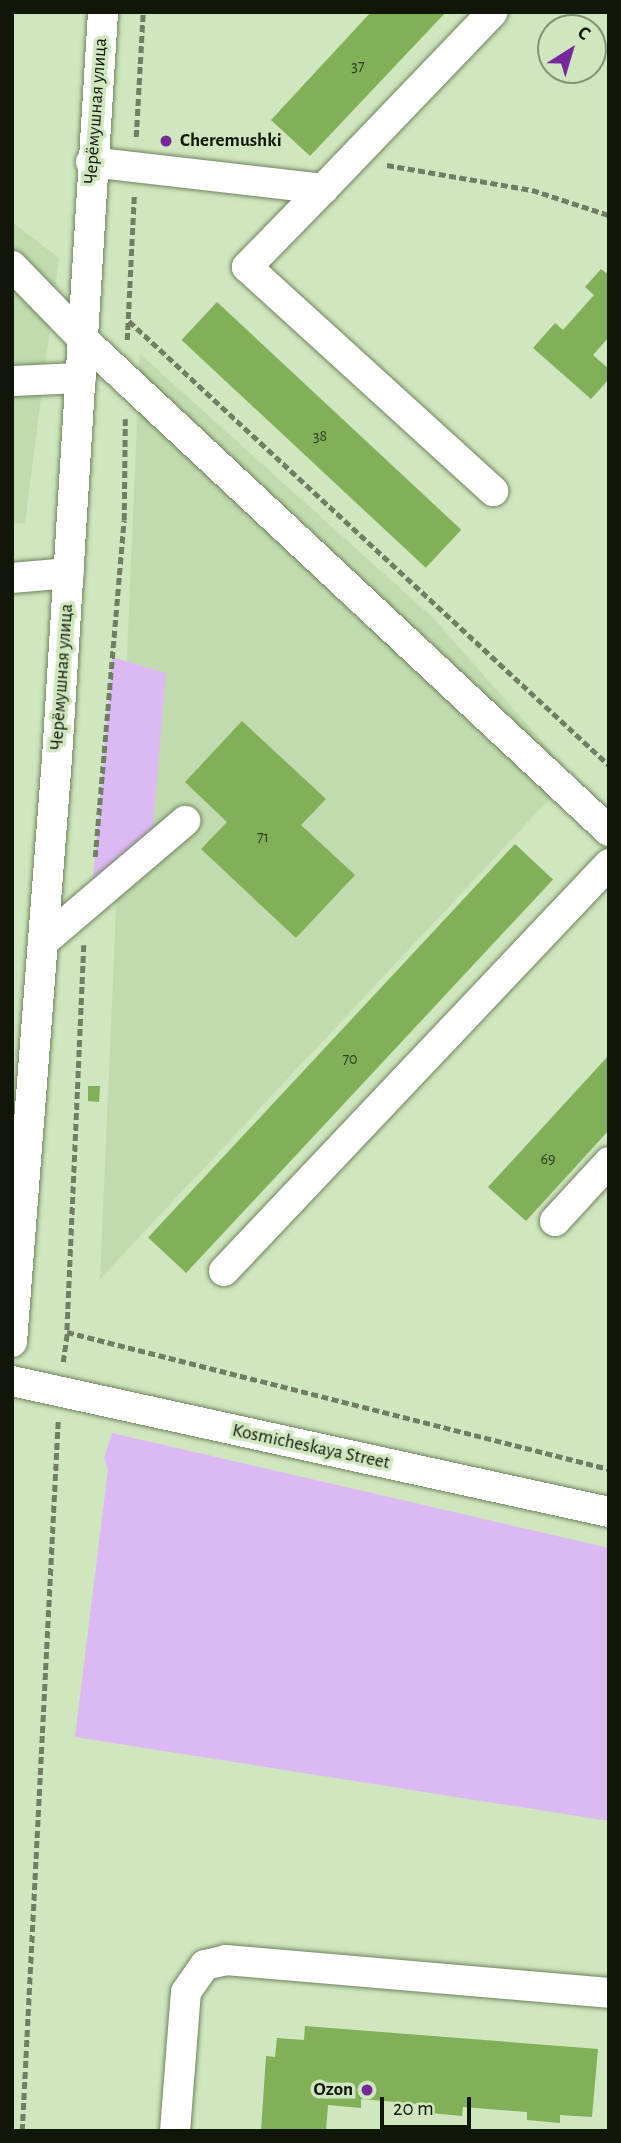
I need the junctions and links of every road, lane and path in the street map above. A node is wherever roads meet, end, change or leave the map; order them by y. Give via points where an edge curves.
1 (103, 12) edge
2 (143, 12) edge
3 (493, 12) edge
4 (352, 159) junction
5 (91, 162) junction
6 (135, 167) junction
7 (323, 189) junction
8 (609, 215) edge
9 (12, 266) edge
10 (128, 321) junction
11 (84, 340) junction
12 (81, 378) junction
13 (126, 378) junction
14 (12, 382) edge
15 (493, 491) dead end
16 (69, 573) junction
17 (12, 578) edge
18 (609, 765) edge
19 (185, 821) dead end
20 (609, 831) edge
21 (609, 864) edge
22 (91, 902) junction
23 (43, 942) junction
24 (24, 1036) edge
25 (609, 1162) edge
26 (555, 1221) dead end
27 (224, 1271) dead end
28 (67, 1332) junction
29 (12, 1342) edge
30 (12, 1381) edge
31 (59, 1391) junction
32 (609, 1469) edge
33 (609, 1512) edge
34 (609, 1993) edge
35 (22, 2131) edge
36 (175, 2131) edge
37 (388, 2131) edge
38 (440, 2131) edge

1 - 5 street, Черёмушная улица
2 - 6 path
3 - 4 street
4 - 7 street
4 - 8 path via 532,190
5 - 6 street
5 - 11 street, Черёмушная улица
6 - 7 street
6 - 10 path
7 - 15 street via 247,267
9 - 11 street
10 - 13 path
10 - 18 path
11 - 12 street, Черёмушная улица
11 - 13 street
12 - 14 street
12 - 16 street, Черёмушная улица
13 - 20 street
13 - 22 path via 124,520
16 - 17 street
16 - 23 street, Черёмушная улица
19 - 22 street
21 - 27 street
22 - 23 street
22 - 28 path via 84,941
23 - 24 street, Черёмушная улица
24 - 29 street, Черёмушная улица
25 - 26 street
28 - 31 path
28 - 32 path
30 - 31 street, Kosmicheskaya Street
31 - 33 street, Kosmicheskaya Street
31 - 35 path
34 - 36 street via 226,1960 205,1965 186,1992
37 - 38 path

